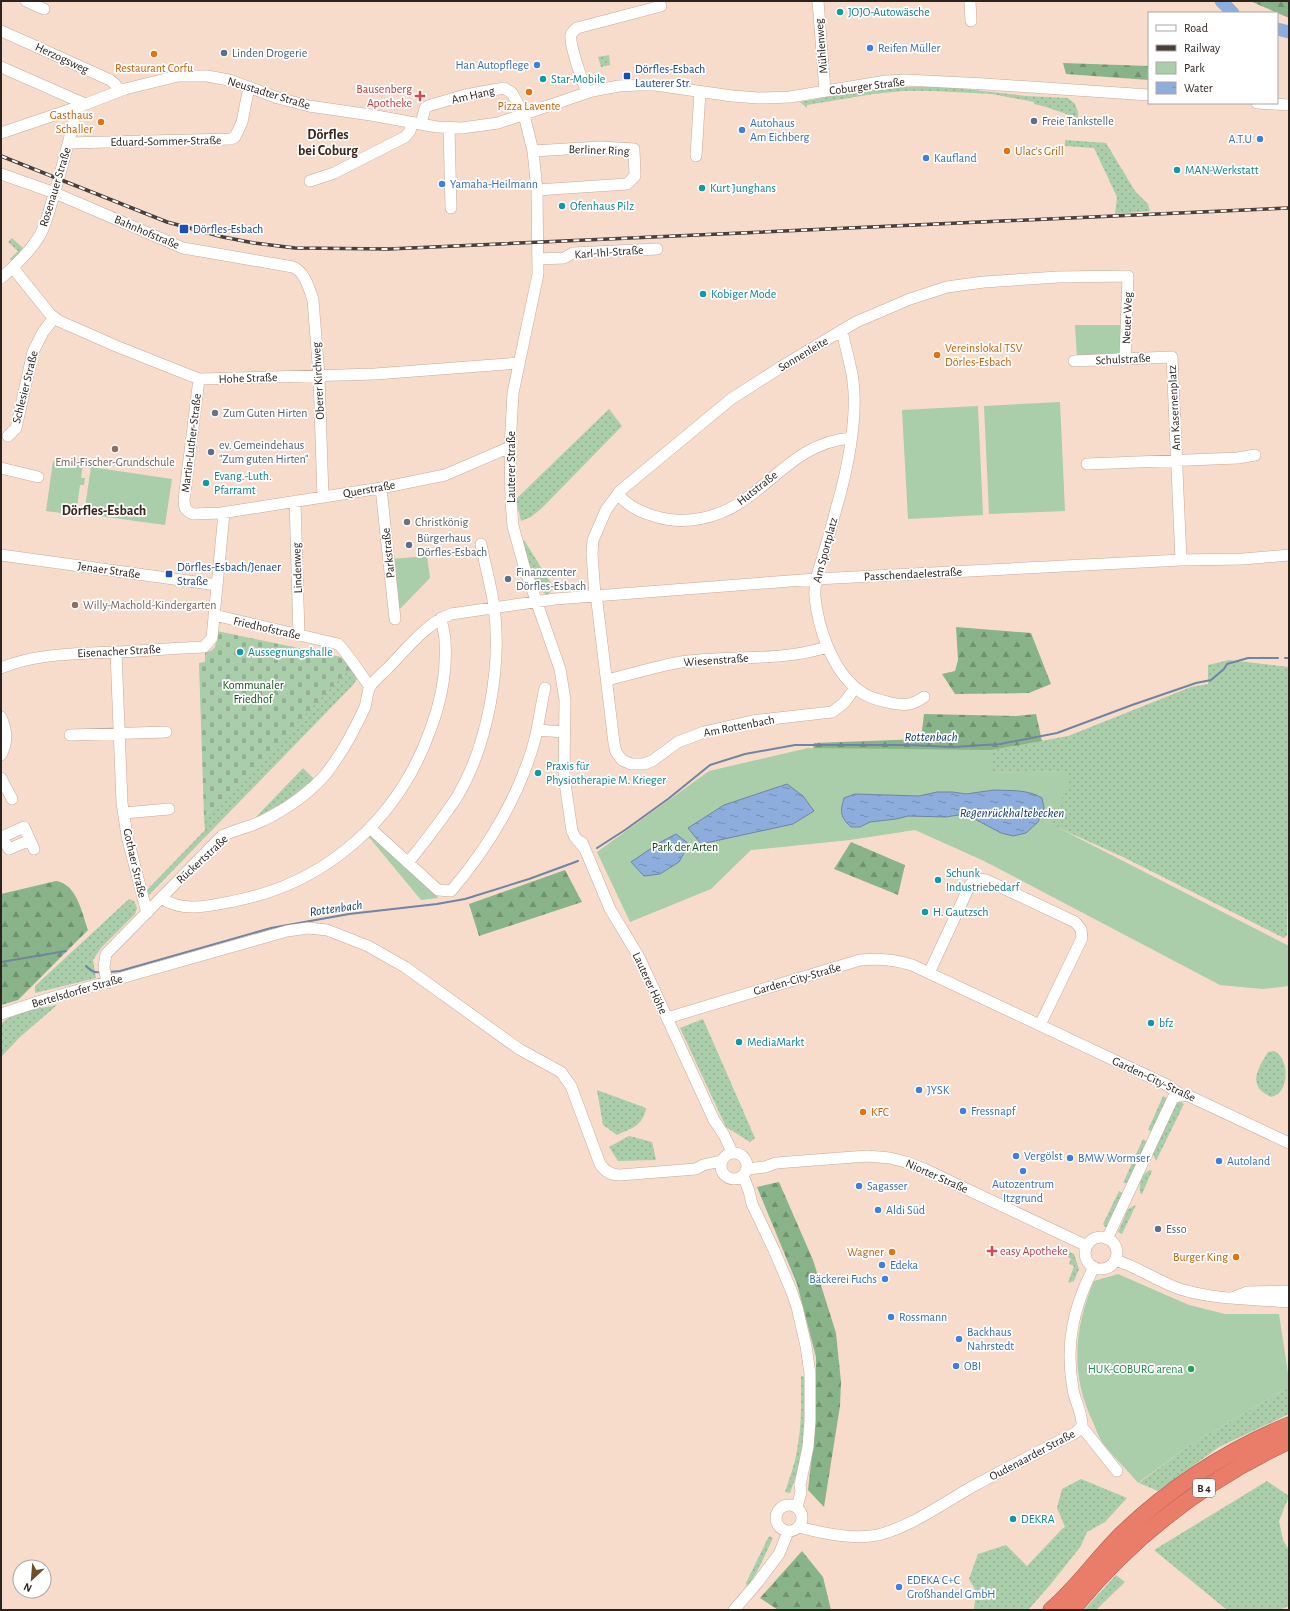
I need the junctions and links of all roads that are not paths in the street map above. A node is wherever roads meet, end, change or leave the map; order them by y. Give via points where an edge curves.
1 (26, 1) edge
2 (818, 1) edge
3 (970, 1) edge
4 (661, 6) dead end
5 (44, 9) dead end
6 (971, 21) dead end
7 (1, 31) edge
8 (1, 67) edge
9 (249, 87) junction
10 (119, 91) junction
11 (824, 91) junction
12 (587, 92) junction
13 (700, 92) junction
14 (1148, 95) edge
15 (1273, 104) edge
16 (81, 105) junction
17 (1289, 105) edge
18 (524, 115) junction
19 (417, 123) junction
20 (449, 128) junction
21 (1, 132) edge
22 (68, 143) junction
23 (533, 151) junction
24 (696, 156) dead end
25 (1, 174) edge
26 (310, 182) dead end
27 (537, 190) junction
28 (55, 192) junction
29 (451, 208) dead end
30 (657, 249) dead end
31 (538, 260) junction
32 (13, 268) junction
33 (298, 269) joint
34 (1128, 276) joint
35 (1, 278) edge
36 (54, 318) junction
37 (842, 330) junction
38 (1172, 357) joint
39 (1125, 359) junction
40 (1074, 361) dead end
41 (519, 363) junction
42 (319, 376) junction
43 (199, 379) junction
44 (8, 436) dead end
45 (851, 438) junction
46 (510, 447) junction
47 (1255, 455) dead end
48 (1177, 459) junction
49 (1087, 464) dead end
50 (1, 468) edge
51 (38, 478) dead end
52 (381, 488) junction
53 (618, 494) junction
54 (323, 497) junction
55 (295, 501) junction
56 (224, 513) junction
57 (481, 544) dead end
58 (1, 555) edge
59 (1289, 555) edge
60 (1182, 560) junction
61 (816, 579) junction
62 (217, 584) junction
63 (595, 595) junction
64 (536, 601) junction
65 (494, 606) junction
66 (214, 615) junction
67 (441, 618) junction
68 (395, 619) dead end
69 (299, 635) junction
70 (827, 647) junction
71 (116, 652) junction
72 (1, 668) edge
73 (607, 680) junction
74 (370, 686) junction
75 (545, 688) dead end
76 (855, 688) junction
77 (924, 697) dead end
78 (1, 717) edge
79 (537, 730) junction
80 (166, 732) dead end
81 (564, 732) junction
82 (118, 733) junction
83 (70, 735) dead end
84 (1, 755) edge
85 (1, 778) edge
86 (12, 799) dead end
87 (169, 809) dead end
88 (124, 812) junction
89 (370, 828) junction
90 (2, 840) edge
91 (32, 845) dead end
92 (584, 848) joint
93 (408, 863) junction
94 (161, 898) junction
95 (146, 912) junction
96 (929, 973) junction
97 (105, 976) junction
98 (1, 1014) edge
99 (667, 1018) junction
100 (1040, 1026) junction
101 (1181, 1095) junction
102 (1289, 1143) edge
103 (725, 1160) junction
104 (743, 1171) junction
105 (1108, 1239) junction
106 (1087, 1246) junction
107 (1115, 1260) junction
108 (1094, 1267) junction
109 (1289, 1291) edge
110 (1232, 1298) junction
111 (1289, 1302) edge
112 (1289, 1425) edge
113 (1082, 1427) junction
114 (1289, 1441) edge
115 (1117, 1471) dead end
116 (793, 1506) junction
117 (801, 1523) junction
118 (784, 1530) junction
119 (1060, 1608) edge
120 (734, 1610) edge

1 - 5 street
2 - 11 street, Mühlenweg
3 - 6 street
4 - 12 street via 577,28 572,32 575,55
7 - 10 street, Herzogsweg via 110,80
8 - 16 street
9 - 10 street, Neustadter Straße via 207,76 184,76 162,78
9 - 19 street, Neustadter Straße via 303,105
9 - 22 street, Eduard-Sommer-Straße via 242,122 235,137 231,139
10 - 16 street, Neustadter Straße
11 - 13 street, Coburger Straße via 790,97 759,98
11 - 14 street, Coburger Straße via 906,80
12 - 13 street, Coburger Straße via 619,86 656,85
12 - 18 street, Neustadter Straße
13 - 24 street
15 - 17 street
16 - 21 street, Neustadter Straße
16 - 22 street, Rosenauer Straße
18 - 19 street, Am Hang via 512,93 504,88 465,95 428,106
18 - 20 street, Neustadter Straße via 475,127
18 - 23 street, Lauterer Straße
19 - 20 street, Neustadter Straße
19 - 26 street via 405,137 334,174
20 - 29 street
22 - 28 street, Rosenauer Straße
23 - 27 street, Lauterer Straße
23 - 27 street, Berliner Ring via 600,147 634,149 635,176 627,184
25 - 28 street, Bahnhofstraße
27 - 31 street, Lauterer Straße
28 - 32 street, Rosenauer Straße via 39,236
28 - 33 street, Bahnhofstraße via 183,248
30 - 31 street, Karl-Ihl-Straße via 573,253 564,258
31 - 41 street, Lauterer Straße via 535,291
32 - 35 street, Rosenauer Straße
32 - 36 street, Hohe Straße
33 - 42 street, Oberer Kirchweg via 313,300
34 - 37 street, Sonnenleite via 1058,277 947,287 910,299
34 - 39 street, Neuer Weg
36 - 43 street, Hohe Straße
36 - 44 street, Schlesier Straße via 43,332 33,352 16,428
37 - 45 street, Am Sportplatz via 853,380
37 - 53 street, Sonnenleite via 731,400
38 - 39 street, Schulstraße
38 - 48 street, Am Kasernenplatz
39 - 40 street, Schulstraße
41 - 42 street, Hohe Straße
41 - 46 street, Lauterer Straße via 513,393
42 - 43 street, Hohe Straße
42 - 54 street, Oberer Kirchweg
43 - 56 street, Martin-Luther-Straße via 186,477 185,508 193,514
45 - 53 street, Hutstraße via 840,439 804,453 743,501 713,516 688,520 662,519 642,513 623,501
45 - 61 street, Am Sportplatz via 837,507
46 - 52 street, Querstraße via 445,475
46 - 64 street, Lauterer Straße via 513,526
47 - 48 street, Am Kasernenplatz via 1238,458
48 - 49 street, Am Kasernenplatz
48 - 60 street, Am Kasernenplatz
50 - 51 street
52 - 54 street, Querstraße
52 - 68 street, Parkstraße
53 - 63 street, Sonnenleite via 606,510 593,540
54 - 55 street, Querstraße
55 - 56 street, Querstraße
55 - 69 street, Lindenweg
56 - 62 street
57 - 65 street
58 - 62 street, Jenaer Straße
59 - 60 street, Passchendaelestraße
60 - 61 street, Passchendaelestraße
61 - 63 street, Passchendaelestraße
61 - 70 street, Am Sportplatz via 815,597
62 - 66 street
63 - 64 street, Passchendaelestraße
63 - 73 street, Am Rottenbach
64 - 65 street, Rückertstraße
64 - 81 street, Lauterer Straße via 560,669 565,700
65 - 67 street, Rückertstraße
65 - 93 street via 497,642 495,679 474,761 457,796
66 - 69 street, Friedhofstraße
66 - 71 street, Eisenacher Straße via 212,638 204,647
67 - 74 street, Rückertstraße via 429,626
67 - 89 street via 446,640 444,670 436,713 426,743 393,803
69 - 74 street, Friedhofstraße via 342,646
70 - 73 street, Wiesenstraße via 812,652 682,662
70 - 76 street, Am Sportplatz via 842,673
71 - 72 street, Eisenacher Straße via 44,656
71 - 82 street, Gothaer Straße
73 - 76 street, Am Rottenbach via 615,749 622,760 636,765 652,761 678,742 704,732 752,721 832,712 844,704
74 - 94 street, Rückertstraße via 366,703 353,732 336,761 320,780 278,812 222,836
75 - 79 street
76 - 77 street, Am Sportplatz via 877,700 893,704 909,705
78 - 84 street via 6,729
79 - 81 street
79 - 93 street via 523,774 501,819 485,846 450,892 438,890
80 - 82 street
81 - 92 street, Lauterer Straße via 564,776 570,814 578,828
82 - 83 street
82 - 88 street, Gothaer Straße
85 - 86 street
87 - 88 street, Gothaer Straße
88 - 95 street, Gothaer Straße via 127,836
89 - 93 street
89 - 94 street via 354,844 308,875 268,892 210,906 180,906 170,904
90 - 91 street via 2,837 24,827
92 - 99 street, Lauterer Höhe via 610,909 636,952
94 - 95 street, Rückertstraße
95 - 97 street, Rückertstraße via 106,954
96 - 99 street, Garden-City-Straße via 912,965 887,959 860,960
96 - 100 street, Garden-City-Straße
96 - 100 street via 970,885 976,880 986,880 1075,922 1081,928 1082,938
97 - 98 street, Bertelsdorfer Straße
97 - 103 street, Bertelsdorfer Straße via 154,969 299,928 328,930 368,946 405,967 507,1041 561,1072 572,1086 604,1170 615,1175 696,1168 704,1171
99 - 103 street, Lauterer Höhe via 714,1120 724,1135
100 - 101 street, Garden-City-Straße via 1167,1085
101 - 102 street, Garden-City-Straße via 1189,1096
101 - 105 street via 1173,1098
103 - 104 street via 742,1155
103 - 104 street via 727,1177
104 - 106 street, Niorter Straße via 776,1163 867,1156 896,1159 924,1169
104 - 116 street via 744,1196 752,1204 790,1285 806,1346 810,1374 808,1447 800,1485 801,1492
105 - 106 street via 1096,1238
105 - 107 street via 1116,1248
106 - 108 street via 1086,1258
107 - 108 street via 1106,1268
107 - 110 street via 1178,1288 1194,1293
108 - 113 street, Oudenaarder Straße via 1076,1307 1070,1350 1073,1390 1083,1420
109 - 110 street via 1247,1292
110 - 111 street
112 - 119 highway, B 4 via 1200,1472 1160,1501 1123,1533
113 - 115 street
113 - 117 street, Oudenaarder Straße via 1076,1433 903,1525 873,1536 857,1537 815,1532
114 - 119 highway, B 4 via 1212,1483 1167,1515 1099,1578
116 - 117 street via 802,1515
116 - 118 street via 779,1509 776,1513 776,1521
117 - 118 street via 796,1530
118 - 120 street via 758,1582

